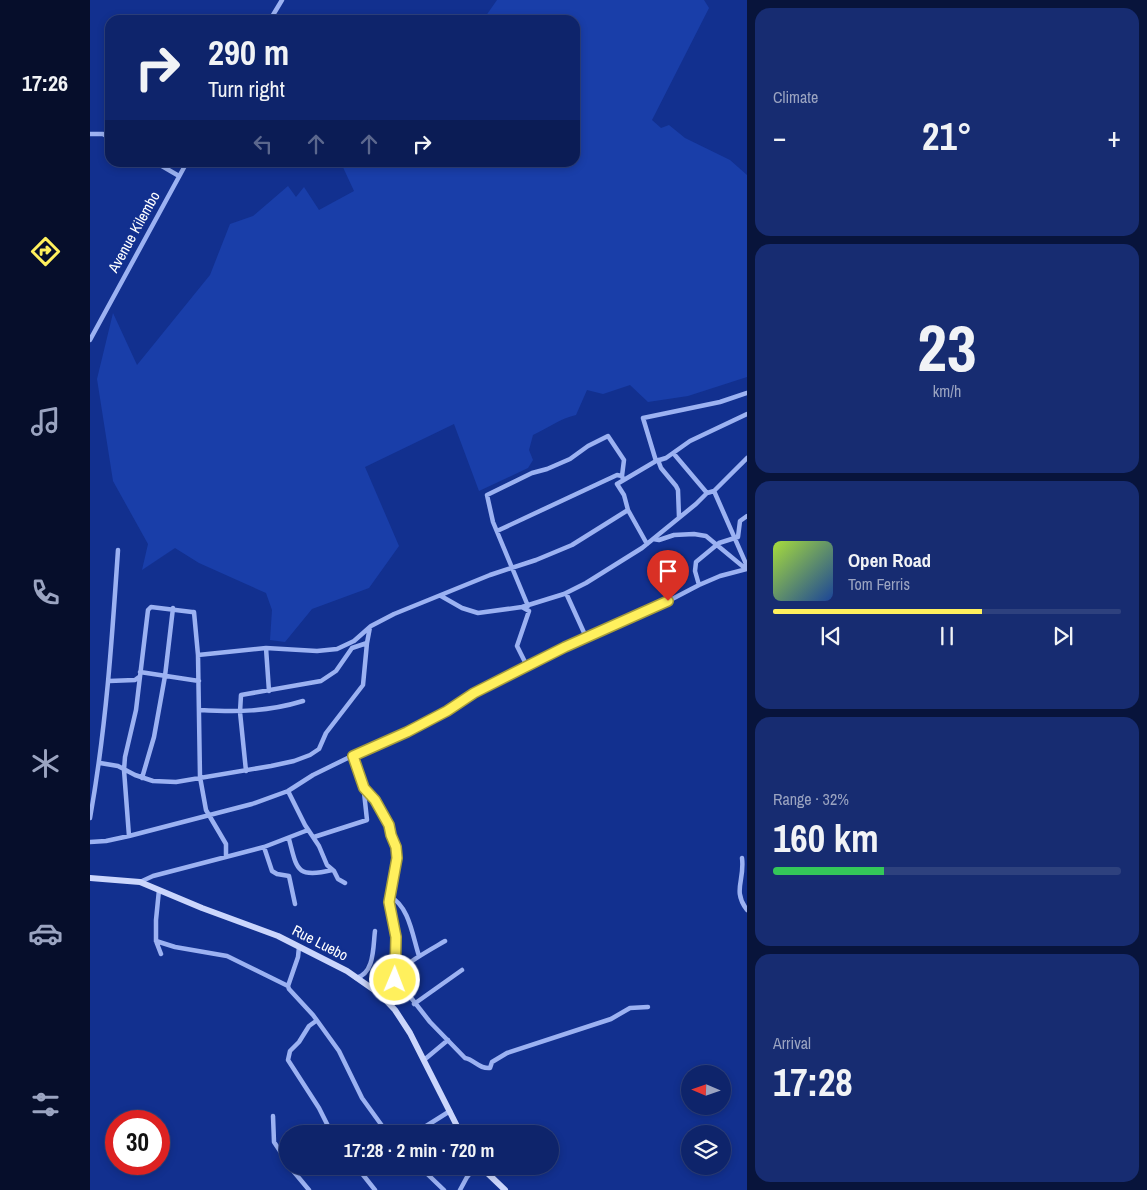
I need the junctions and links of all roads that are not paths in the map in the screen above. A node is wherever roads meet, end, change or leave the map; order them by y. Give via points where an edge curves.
1 (282, 0) edge
2 (273, 15) edge
3 (90, 134) edge
4 (105, 136) edge
5 (164, 167) edge
6 (184, 167) edge
7 (179, 176) junction
8 (90, 340) edge
9 (747, 393) edge
10 (747, 414) edge
11 (674, 454) junction
12 (747, 458) edge
13 (657, 460) junction
14 (623, 478) junction
15 (714, 491) junction
16 (707, 493) junction
17 (628, 510) junction
18 (747, 516) edge
19 (680, 517) junction
20 (497, 531) junction
21 (654, 539) junction
22 (736, 539) junction
23 (647, 544) junction
24 (717, 545) junction
25 (118, 550) dead end
26 (512, 568) junction
27 (747, 568) edge
28 (699, 585) junction
29 (566, 593) junction
30 (441, 596) junction
31 (528, 606) junction
32 (522, 607) junction
33 (173, 608) junction
34 (371, 626) junction
35 (586, 637) junction
36 (367, 643) junction
37 (266, 648) junction
38 (198, 655) junction
39 (527, 666) junction
40 (139, 675) junction
41 (165, 676) junction
42 (109, 681) junction
43 (199, 681) junction
44 (269, 691) junction
45 (303, 701) dead end
46 (200, 710) junction
47 (240, 712) junction
48 (353, 756) junction
49 (100, 763) junction
50 (124, 770) junction
51 (246, 770) junction
52 (135, 776) junction
53 (200, 777) junction
54 (142, 778) junction
55 (125, 780) junction
56 (364, 788) junction
57 (288, 791) junction
58 (375, 800) junction
59 (367, 810) junction
60 (209, 815) junction
61 (90, 818) edge
62 (308, 830) junction
63 (129, 836) junction
64 (314, 837) junction
65 (289, 839) junction
66 (90, 842) edge
67 (264, 848) junction
68 (226, 858) junction
69 (747, 862) edge
70 (332, 870) junction
71 (90, 878) edge
72 (140, 882) junction
73 (346, 884) dead end
74 (159, 890) junction
75 (390, 897) junction
76 (295, 904) dead end
77 (747, 910) edge
78 (375, 930) dead end
79 (156, 941) junction
80 (445, 941) dead end
81 (299, 947) junction
82 (161, 954) dead end
83 (419, 956) junction
84 (462, 970) dead end
85 (395, 976) junction
86 (355, 978) junction
87 (288, 986) junction
88 (380, 994) junction
89 (414, 1004) junction
90 (648, 1007) dead end
91 (316, 1021) junction
92 (448, 1040) junction
93 (424, 1060) junction
94 (450, 1111) junction
95 (273, 1116) dead end
96 (328, 1125) edge
97 (382, 1125) edge
98 (428, 1125) edge
99 (457, 1125) edge
100 (279, 1150) edge
101 (296, 1175) edge
102 (363, 1175) edge
103 (428, 1175) edge
104 (468, 1175) edge
105 (489, 1175) edge
106 (309, 1190) edge
107 (375, 1190) edge
108 (444, 1190) edge
109 (460, 1190) edge
110 (504, 1190) edge

1 - 2 street
3 - 4 street
5 - 7 street
6 - 7 street, Avenue Kilembo
7 - 8 street, Avenue Kilembo
9 - 13 street via 643,418
10 - 11 street via 690,441
11 - 13 street
11 - 16 street
12 - 15 street
13 - 14 street
13 - 19 street via 676,486
14 - 17 street via 617,486 624,495
14 - 20 street via 617,475
14 - 20 street via 624,460 608,436 570,459 487,495
15 - 16 street
15 - 22 street
16 - 19 street
17 - 23 street
17 - 26 street via 572,544
18 - 22 street via 740,521
19 - 21 street
20 - 26 street
21 - 23 street
21 - 24 street via 694,534 706,536
22 - 24 street
22 - 27 street
23 - 29 street via 614,567
24 - 27 street
24 - 28 street via 696,562
25 - 42 street
26 - 30 street
26 - 31 street
27 - 28 street
28 - 35 street via 653,609
29 - 31 street
29 - 35 street
30 - 32 street via 478,613
30 - 34 street
31 - 32 street
32 - 39 street via 528,611 517,646
33 - 38 street via 194,612
33 - 40 street via 149,608
33 - 41 street
34 - 36 street
34 - 37 street via 354,641 338,649
35 - 39 street
36 - 44 street via 352,648 336,671 321,681
36 - 51 street via 363,685 326,733 319,749 294,761
37 - 38 street
37 - 44 street
38 - 43 street
39 - 48 street via 407,732
40 - 41 street
40 - 42 street via 135,680
40 - 50 street
41 - 43 street
41 - 54 street via 154,737
42 - 49 street
43 - 46 street
44 - 47 street via 241,695
45 - 47 street
46 - 47 street
46 - 53 street
47 - 51 street
48 - 56 street
48 - 57 street
49 - 50 street
49 - 61 street
50 - 52 street
50 - 55 street
51 - 53 street
52 - 54 street
52 - 55 street
53 - 54 street via 176,782
53 - 60 street
55 - 63 street
56 - 58 street
56 - 59 street
57 - 60 street
57 - 62 street
58 - 59 street via 370,802
58 - 75 street via 389,825 396,847
59 - 64 street via 366,822
60 - 63 street
60 - 68 street via 226,844
62 - 64 street
62 - 65 street
63 - 66 street
64 - 70 street
65 - 67 street
65 - 70 street via 300,870 312,873
67 - 68 street
67 - 76 street via 272,871 290,876
68 - 72 street
69 - 77 street via 742,858 744,869 739,893
70 - 73 street
71 - 72 street, Rue Luebo
72 - 74 street, Rue Luebo
74 - 79 street
74 - 81 street, Rue Luebo
75 - 83 street via 404,909
75 - 85 street via 396,937
78 - 86 street via 368,968 365,974
79 - 82 street
79 - 87 street via 227,956
80 - 83 street
81 - 86 street, Rue Luebo via 338,965
81 - 87 street
83 - 85 street
84 - 89 street
85 - 88 street
85 - 89 street via 396,982
86 - 88 street, Rue Luebo
87 - 91 street
88 - 93 street, Rue Luebo via 403,1022
89 - 92 street
90 - 92 street via 630,1008 611,1019 507,1053 492,1062 490,1068 465,1058
91 - 96 street via 290,1051 288,1060
91 - 97 street via 339,1052 362,1098
92 - 93 street
93 - 94 street, Rue Luebo
94 - 98 street
94 - 99 street, Rue Luebo
95 - 100 street via 274,1142
101 - 106 street
102 - 107 street
103 - 108 street
104 - 109 street
105 - 110 street

